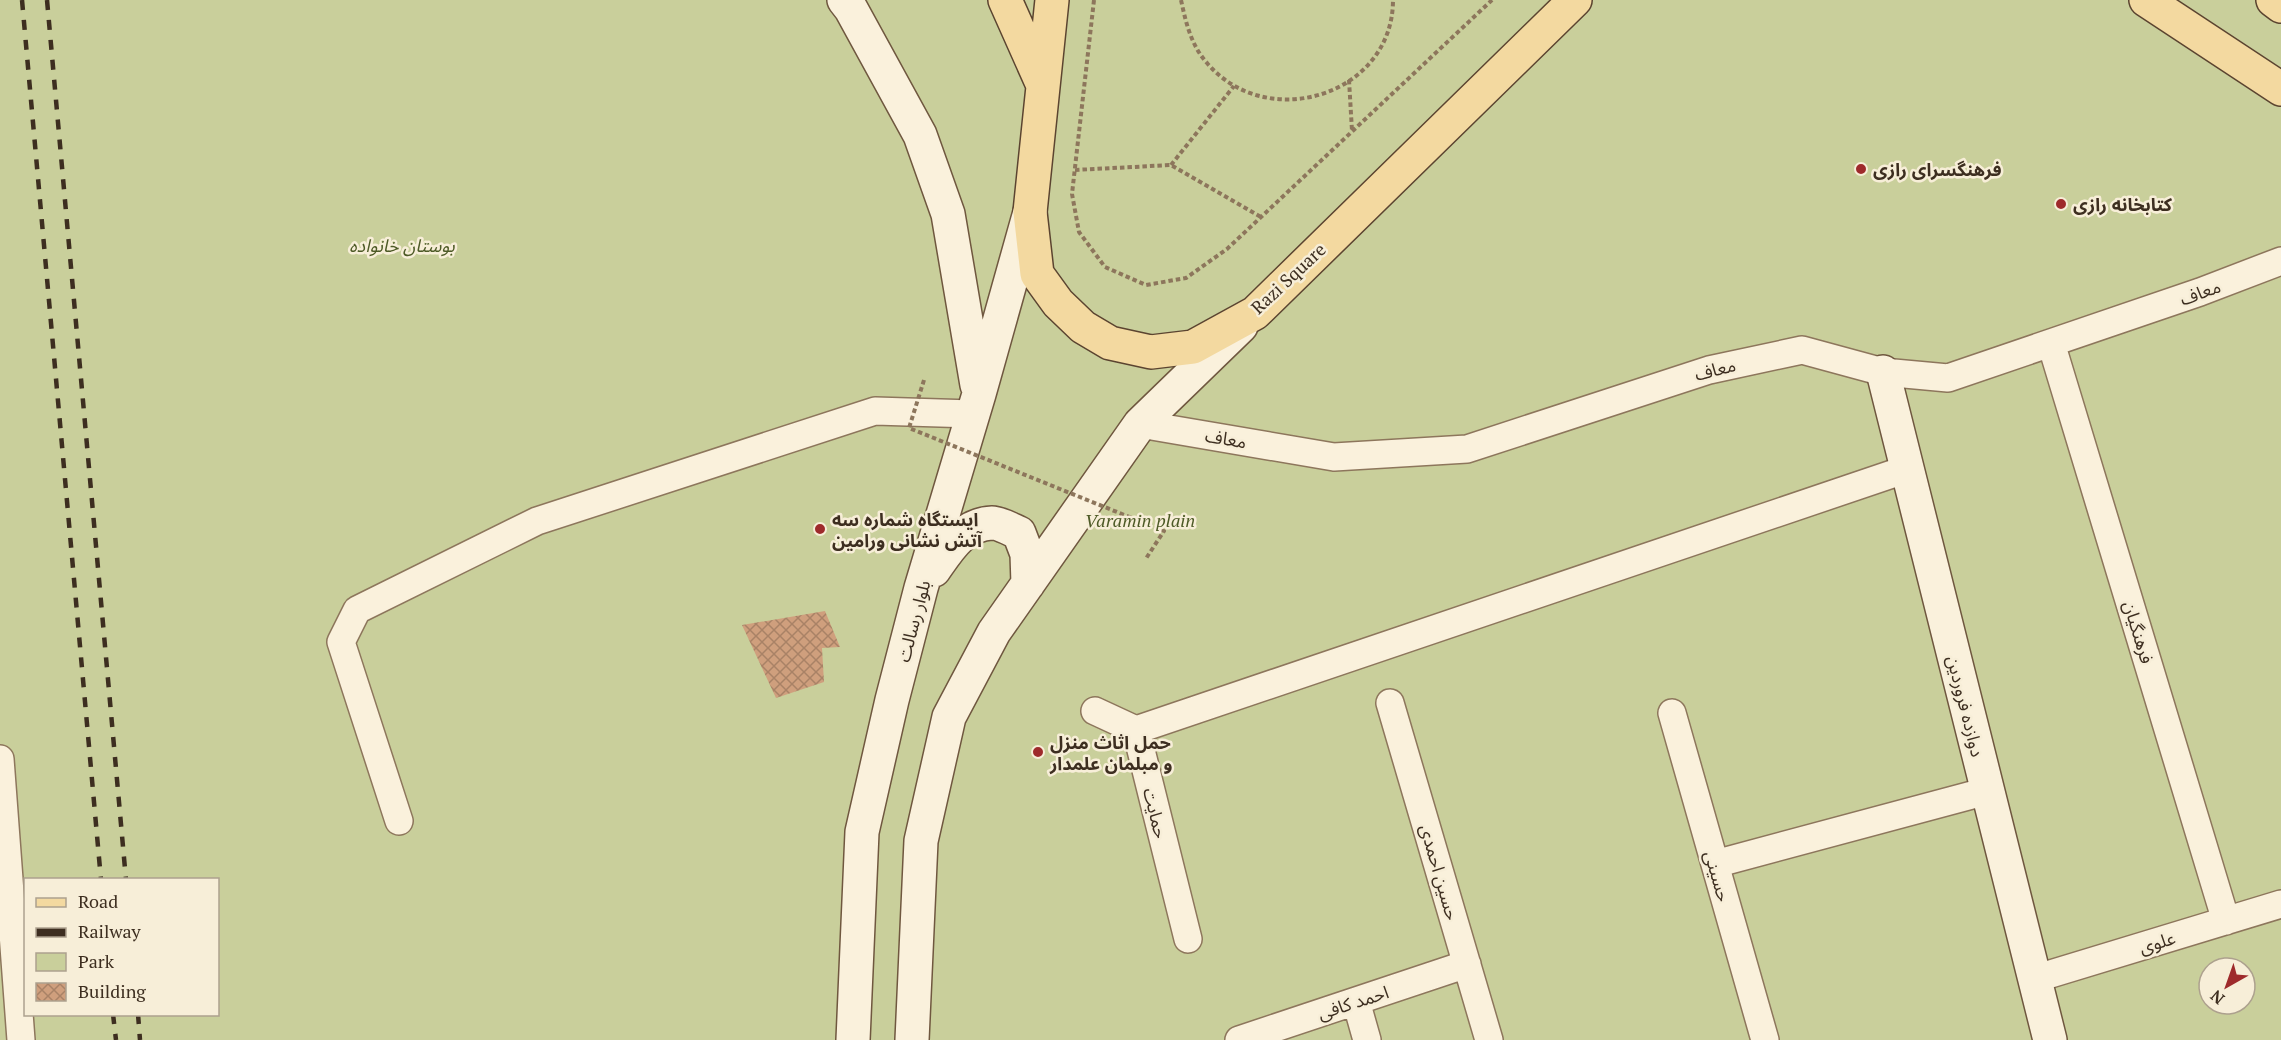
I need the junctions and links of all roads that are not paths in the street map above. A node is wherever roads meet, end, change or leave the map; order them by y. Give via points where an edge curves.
1 (844, 0) edge
2 (1005, 0) edge
3 (1052, 0) edge
4 (1586, 0) edge
5 (2146, 0) edge
6 (2273, 0) edge
7 (2281, 6) edge
8 (1566, 9) edge
9 (1042, 84) junction
10 (2281, 89) edge
11 (1030, 212) junction
12 (2281, 261) edge
13 (1255, 313) junction
14 (2051, 343) junction
15 (1883, 372) junction
16 (976, 404) junction
17 (1140, 424) junction
18 (1907, 469) junction
19 (1028, 584) junction
20 (921, 588) junction
21 (1390, 703) dead end
22 (1095, 711) dead end
23 (1672, 713) dead end
24 (1136, 730) junction
25 (0, 759) edge
26 (1987, 791) junction
27 (399, 821) dead end
28 (1715, 864) junction
29 (2281, 904) edge
30 (2226, 921) junction
31 (1188, 939) dead end
32 (1467, 964) junction
33 (2034, 979) junction
34 (1356, 1001) junction
35 (21, 1040) edge
36 (853, 1040) edge
37 (912, 1040) edge
38 (1239, 1040) edge
39 (1367, 1040) edge
40 (1489, 1040) edge
41 (1765, 1040) edge
42 (2050, 1040) edge

1 - 16 main road via 920,135 948,214
2 - 9 main road
3 - 9 main road, Razi Square
4 - 8 main road, Razi Square
5 - 10 main road
6 - 7 main road
8 - 13 main road, Razi Square
9 - 11 main road, Razi Square
11 - 13 main road, Razi Square via 1037,274 1058,303 1083,327 1110,343 1151,352 1193,347
11 - 16 main road, بلوار رسالت
12 - 14 street, معاف
13 - 17 main road
14 - 15 street, معاف via 1948,378
14 - 30 street, فرهنگیان
15 - 17 street, معاف via 1802,350 1708,370 1467,449 1334,457
15 - 18 main road, دوازده فروردین
16 - 20 main road, بلوار رسالت
16 - 27 street via 875,411 537,521 357,610 341,642
17 - 19 main road
18 - 24 street
18 - 26 main road, دوازده فروردین
19 - 20 main road via 1027,554 1019,533 994,523 957,538
19 - 37 main road via 994,632 949,717 921,841
20 - 36 main road, بلوار رسالت via 862,832
21 - 32 street, حسین احمدی
22 - 24 street
23 - 28 street, حسینی
24 - 31 street, حمایت
25 - 35 street
26 - 28 street
26 - 33 main road, دوازده فروردین
28 - 41 street, حسینی
29 - 30 street, علوی
30 - 33 street, علوی
32 - 34 street, احمد کافی
32 - 40 street, حسین احمدی
33 - 42 main road, دوازده فروردین
34 - 38 street, احمد کافی
34 - 39 street

